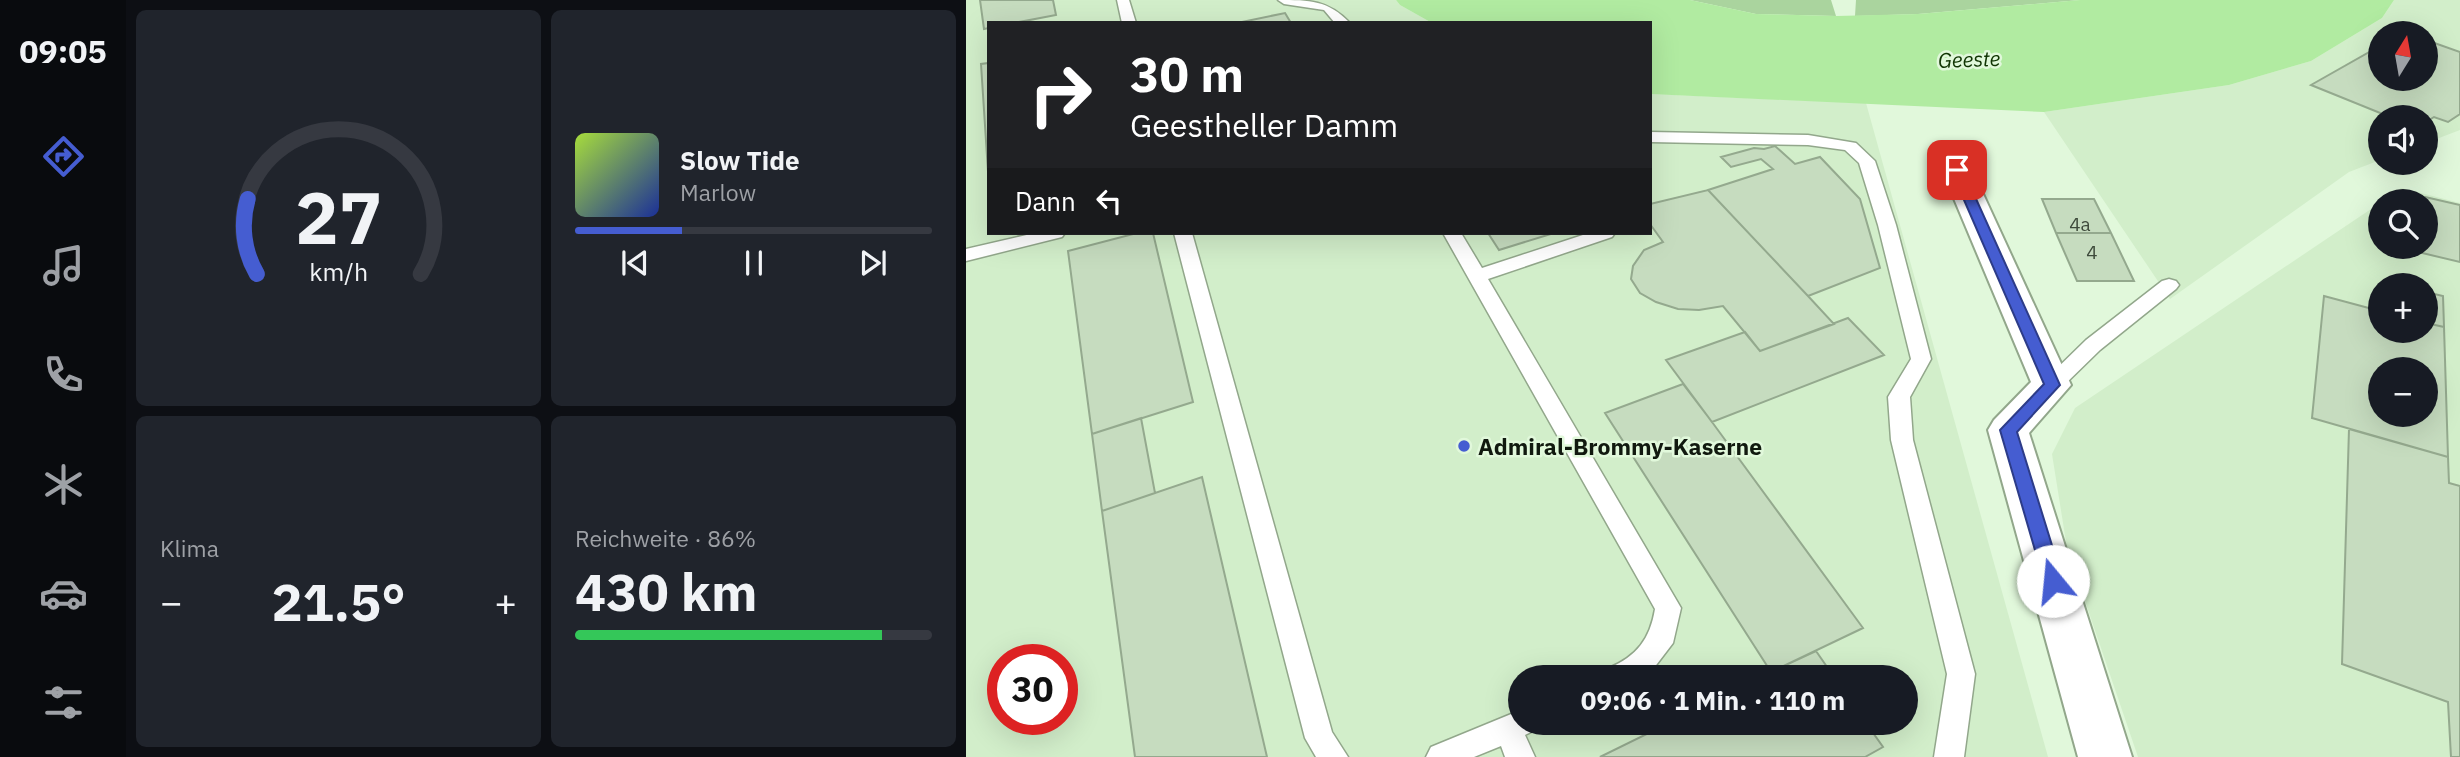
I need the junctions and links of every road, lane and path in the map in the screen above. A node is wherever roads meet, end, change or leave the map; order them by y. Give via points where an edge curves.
1 (1123, 0) edge
2 (1284, 0) edge
3 (1128, 21) edge
4 (1341, 21) edge
5 (1652, 137) edge
6 (1957, 170) dead end
7 (1048, 235) edge
8 (1184, 235) edge
9 (1453, 235) edge
10 (1600, 235) edge
11 (966, 255) edge
12 (1478, 276) junction
13 (2169, 285) dead end
14 (2052, 385) junction
15 (1640, 665) edge
16 (1508, 729) edge
17 (1516, 735) edge
18 (1333, 757) edge
19 (1441, 757) edge
20 (1520, 757) edge
21 (1949, 757) edge
22 (2105, 757) edge

1 - 3 lane
2 - 4 lane via 1328,7
5 - 21 lane via 1808,141 1850,146 1867,161 1921,359 1899,397 1902,440 1961,674
6 - 14 street
7 - 11 lane
8 - 18 lane via 1320,738
9 - 12 lane
10 - 12 lane
12 - 15 lane via 1668,608 1664,635
13 - 14 lane via 2093,345
14 - 22 street via 2008,430
16 - 19 lane
17 - 20 lane

